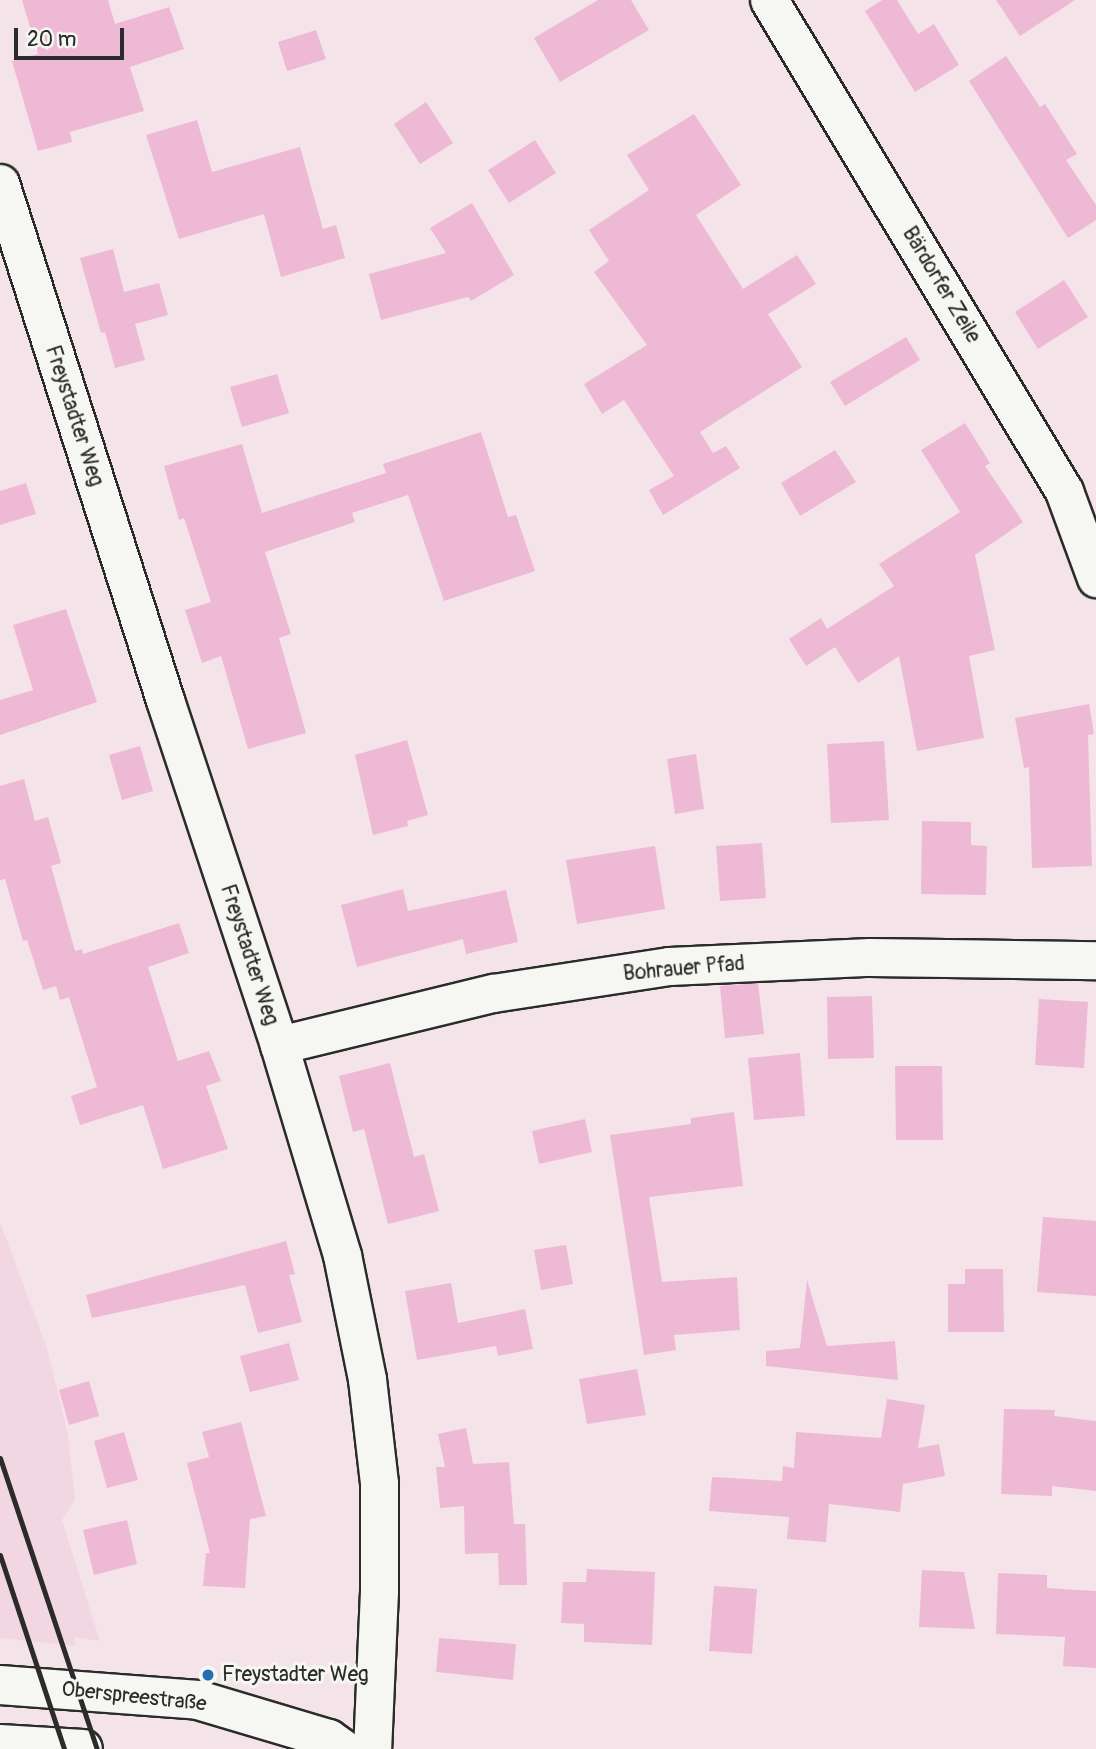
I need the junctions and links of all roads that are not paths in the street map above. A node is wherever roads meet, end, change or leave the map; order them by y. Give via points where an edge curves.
1 (769, 0) edge
2 (0, 183) edge
3 (1096, 578) edge
4 (1096, 960) edge
5 (279, 1045) junction
6 (0, 1685) edge
7 (0, 1744) edge
8 (83, 1749) edge
9 (343, 1749) edge
10 (372, 1749) edge

1 - 3 street, Bärdorfer Zeile via 1064,491
2 - 5 street, Freystadter Weg
4 - 5 street, Bohrauer Pfad via 870,957 669,966 493,993
5 - 10 street, Freystadter Weg via 342,1255 367,1379 379,1483
6 - 9 main road, Oberspreestraße via 198,1700 329,1739
7 - 8 main road

